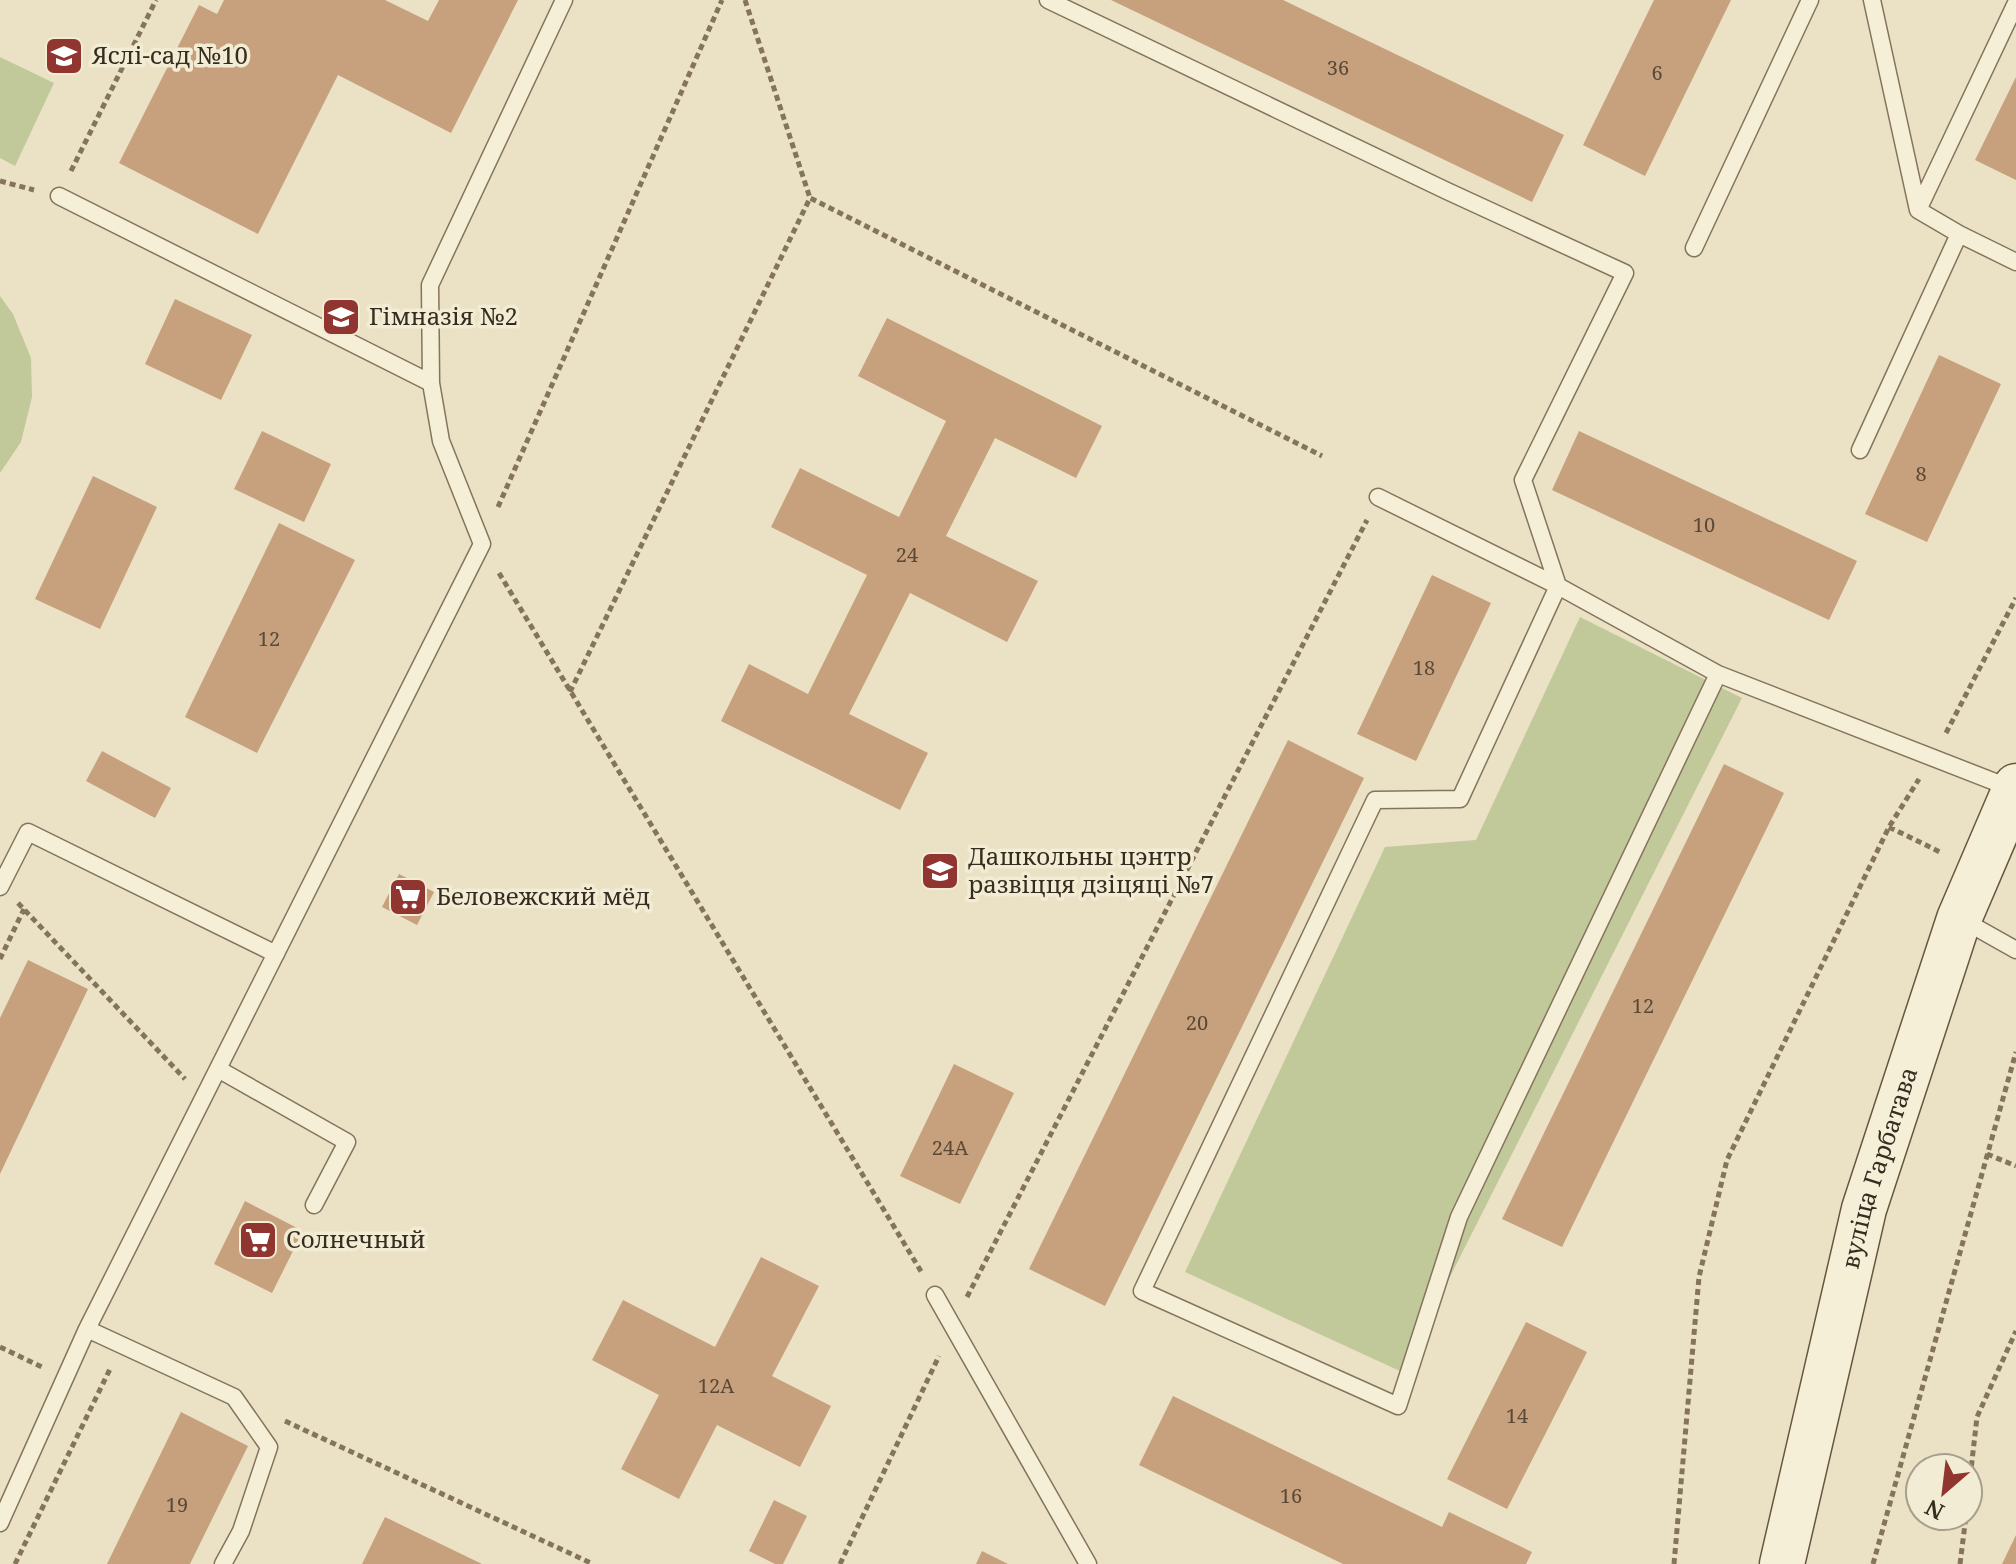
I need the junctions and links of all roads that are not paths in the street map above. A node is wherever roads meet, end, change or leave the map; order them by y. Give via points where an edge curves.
1 (564, 0) edge
2 (1048, 0) edge
3 (1810, 0) edge
4 (1872, 0) edge
5 (2016, 3) edge
6 (59, 196) road end
7 (1918, 210) junction
8 (1959, 234) junction
9 (1694, 248) dead end
10 (2016, 262) edge
11 (431, 383) junction
12 (1860, 450) dead end
13 (1378, 497) road end
14 (1558, 586) junction
15 (1718, 674) junction
16 (2015, 788) edge
17 (1, 886) edge
18 (1959, 919) junction
19 (2016, 950) edge
20 (276, 954) junction
21 (218, 1069) junction
22 (314, 1205) dead end
23 (935, 1295) road end
24 (87, 1329) junction
25 (0, 1523) edge
26 (223, 1564) edge
27 (1088, 1564) edge
28 (1782, 1564) edge

1 - 11 lane via 430,285
2 - 14 lane via 1625,273 1523,480
3 - 9 lane
4 - 7 lane
5 - 7 lane
6 - 11 lane
7 - 8 lane
8 - 10 lane
8 - 12 lane
11 - 20 lane via 441,441 482,544
13 - 14 lane
14 - 15 lane
14 - 15 lane via 1460,799 1375,800 1142,1291 1398,1406 1459,1217
15 - 16 lane
16 - 18 street, вуліца Гарбатава
17 - 20 lane via 28,832
18 - 19 lane
18 - 28 street, вуліца Гарбатава via 1864,1209
20 - 21 lane
21 - 22 lane via 347,1142
21 - 24 lane
23 - 27 lane
24 - 25 lane
24 - 26 lane via 234,1397 269,1447 241,1531

